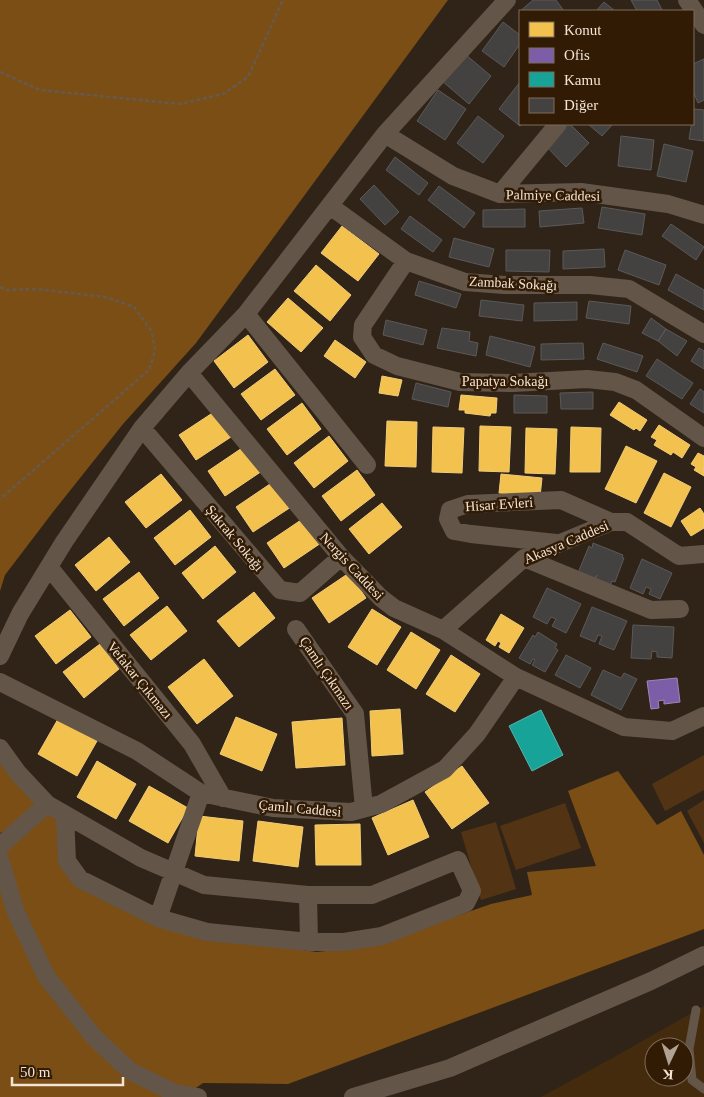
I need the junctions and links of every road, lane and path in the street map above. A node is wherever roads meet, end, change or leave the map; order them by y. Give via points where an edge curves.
1 (283, 0) edge
2 (501, 2) edge
3 (694, 10) edge
4 (704, 25) edge
5 (0, 72) edge
6 (557, 125) edge
7 (385, 134) junction
8 (500, 194) junction
9 (330, 206) junction
10 (704, 215) edge
11 (406, 261) junction
12 (0, 287) edge
13 (246, 314) junction
14 (704, 334) edge
15 (189, 372) junction
16 (142, 428) junction
17 (704, 438) edge
18 (366, 465) dead end
19 (0, 499) edge
20 (610, 522) junction
21 (557, 543) junction
22 (704, 554) edge
23 (340, 557) junction
24 (524, 558) junction
25 (49, 567) junction
26 (680, 608) dead end
27 (296, 628) dead end
28 (443, 630) junction
29 (0, 656) edge
30 (516, 677) junction
31 (0, 682) edge
32 (704, 716) edge
33 (0, 748) edge
34 (200, 793) junction
35 (223, 798) junction
36 (46, 804) junction
37 (364, 808) junction
38 (65, 814) junction
39 (0, 846) edge
40 (0, 858) edge
41 (174, 872) junction
42 (308, 895) junction
43 (158, 918) junction
44 (309, 942) junction
45 (704, 955) edge
46 (696, 1010) dead end
47 (704, 1089) edge
48 (198, 1097) edge
49 (353, 1097) edge

1 - 5 path via 248,77 223,94 180,104 40,90
2 - 7 street
3 - 4 street
6 - 8 street
7 - 8 street, Palmiye Caddesi via 453,176
7 - 9 street
8 - 10 street, Palmiye Caddesi via 581,192 668,204
9 - 11 street, Zambak Sokağı
9 - 13 street
11 - 14 street, Zambak Sokağı via 465,282 628,289
11 - 17 street, Papatya Sokağı via 363,325 362,337 374,355 397,366 460,382 587,379 614,382 636,390
12 - 19 path via 106,297 134,307 152,332 155,351 149,370
13 - 15 street
13 - 18 street
15 - 16 street
15 - 23 street, Nergis Caddesi
16 - 23 street, Şakrak Sokağı via 280,590 300,593
16 - 25 street
20 - 21 street, Akasya Caddesi
20 - 21 street, Hisar Evleri via 562,500 468,504 450,510 448,520 454,531
20 - 22 street, Akasya Caddesi via 627,522 679,556
21 - 24 street, Akasya Caddesi
23 - 28 street, Nergis Caddesi via 394,608
24 - 26 street via 652,610
24 - 28 street, Akasya Caddesi
25 - 29 street via 20,614
25 - 35 street, Vefakar Çıkmazı via 192,744
27 - 37 street, Çamlı Çıkmazı via 355,714
28 - 30 street, Nergis Caddesi
30 - 32 street, Nergis Caddesi via 624,728 672,731
30 - 37 street, Çamlı Caddesi via 478,734 445,769 381,804
31 - 34 street, Çamlı Caddesi via 137,751
33 - 36 street
34 - 35 street, Çamlı Caddesi
34 - 41 street
35 - 37 street, Çamlı Caddesi via 273,808 352,812
36 - 38 street
36 - 39 street
38 - 41 street via 140,858
38 - 43 street via 67,861 80,879
40 - 48 street via 15,910 46,976 94,1037 130,1071 175,1093
41 - 42 street via 204,885
41 - 43 street
42 - 44 street
42 - 44 street via 372,895 458,860 472,891 466,903 382,936 344,942
43 - 44 street via 206,932
45 - 49 street via 450,1068
46 - 47 lane via 688,1049 692,1080

